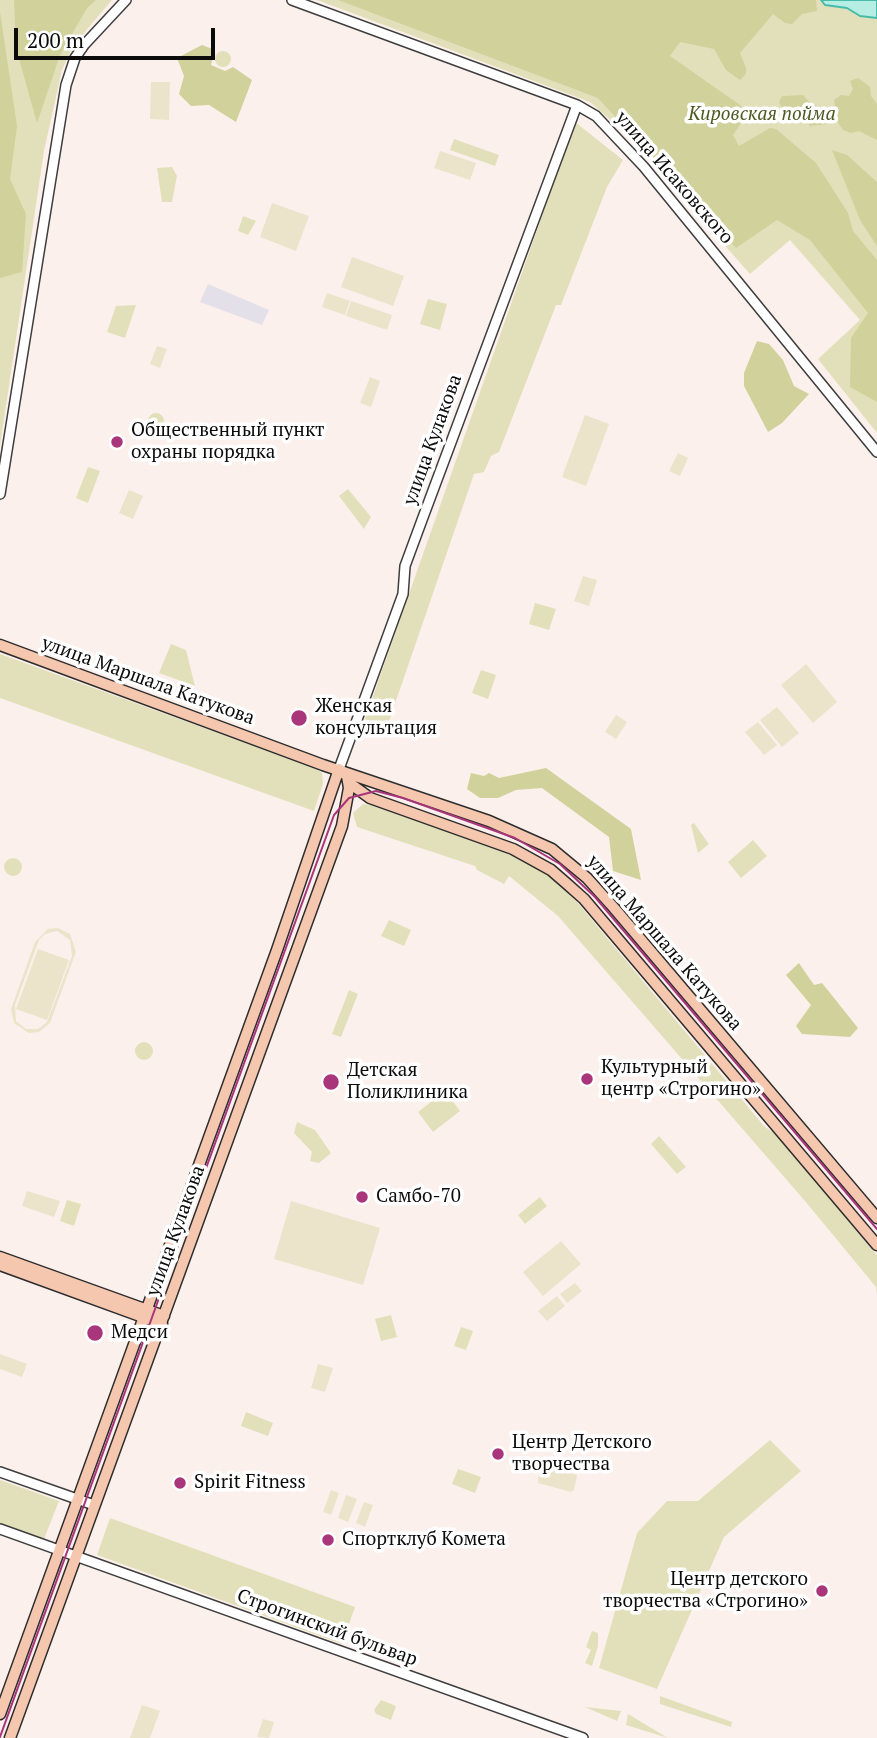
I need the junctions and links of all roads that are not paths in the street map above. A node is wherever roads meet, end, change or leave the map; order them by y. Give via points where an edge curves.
1 (126, 0) edge
2 (292, 0) edge
3 (577, 105) junction
4 (877, 452) edge
5 (0, 494) edge
6 (0, 645) edge
7 (343, 776) junction
8 (379, 801) junction
9 (326, 811) junction
10 (346, 814) junction
11 (877, 1218) edge
12 (877, 1245) edge
13 (0, 1257) edge
14 (0, 1265) edge
15 (145, 1314) junction
16 (163, 1320) junction
17 (0, 1472) edge
18 (78, 1499) junction
19 (94, 1505) junction
20 (0, 1529) edge
21 (60, 1549) junction
22 (76, 1555) junction
23 (0, 1714) edge
24 (10, 1738) edge
25 (583, 1738) edge

1 - 5 street via 92,34 70,72
2 - 3 street, улица Исаковского
3 - 4 street, улица Исаковского via 606,125 638,159
3 - 7 street, улица Кулакова via 405,566 403,594
6 - 7 main road, улица Маршала Катукова
7 - 8 main road, улица Маршала Катукова via 367,797
7 - 9 main road, улица Кулакова
7 - 10 main road, улица Кулакова
7 - 11 main road, улица Маршала Катукова via 359,775 515,831 566,859 614,908
8 - 10 main road via 357,803
8 - 12 main road, улица Маршала Катукова via 513,849 551,870 584,899
9 - 10 main road via 340,805
9 - 15 main road, улица Кулакова
10 - 16 main road, улица Кулакова
13 - 15 main road
14 - 15 main road
15 - 16 main road
15 - 18 main road, улица Кулакова
16 - 19 main road, улица Кулакова
17 - 18 street
18 - 19 street
18 - 21 main road, улица Кулакова
19 - 22 main road, улица Кулакова
20 - 21 street, Строгинский бульвар
21 - 22 street, Строгинский бульвар
21 - 23 main road, улица Кулакова
22 - 24 main road, улица Кулакова
22 - 25 street, Строгинский бульвар

